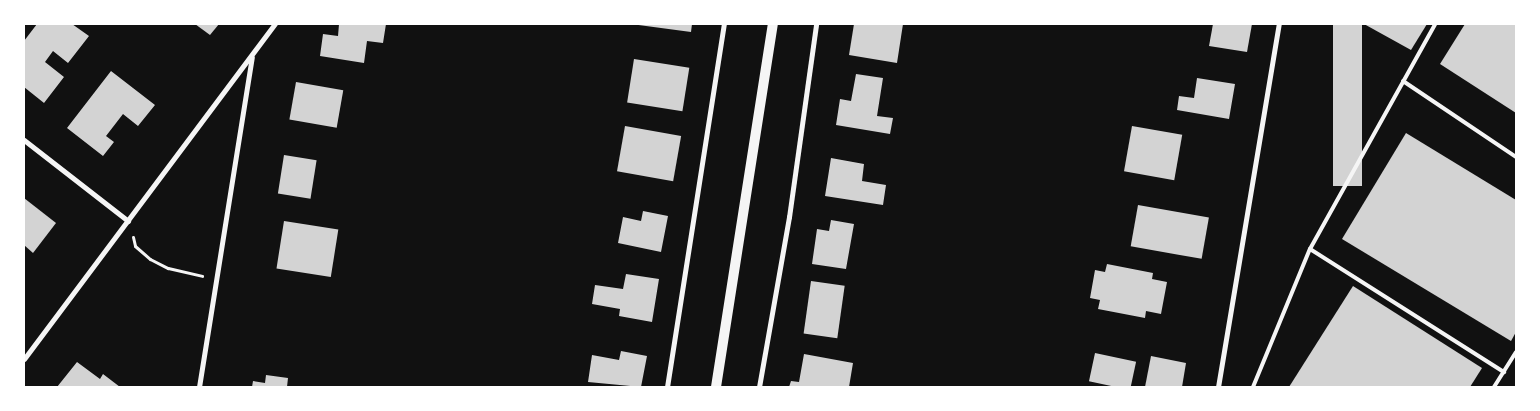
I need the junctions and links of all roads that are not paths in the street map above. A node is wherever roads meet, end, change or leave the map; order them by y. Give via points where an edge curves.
1 (275, 24) edge
2 (724, 24) edge
3 (773, 24) edge
4 (816, 24) edge
5 (1279, 24) edge
6 (1436, 24) edge
7 (252, 55) junction
8 (1403, 81) junction
9 (24, 140) edge
10 (1516, 157) edge
11 (128, 221) junction
12 (1310, 250) junction
13 (1516, 352) edge
14 (24, 359) edge
15 (1504, 372) junction
16 (199, 387) edge
17 (667, 387) edge
18 (716, 387) edge
19 (759, 387) edge
20 (1218, 387) edge
21 (1252, 387) edge
22 (1494, 387) edge

1 - 7 street
2 - 17 street
3 - 18 main road
4 - 19 street via 789,217
5 - 20 street
6 - 8 lane
7 - 11 street
7 - 16 street
8 - 10 lane
8 - 12 lane
9 - 11 street
11 - 14 street
12 - 15 lane
12 - 21 lane
13 - 15 lane
15 - 22 lane

